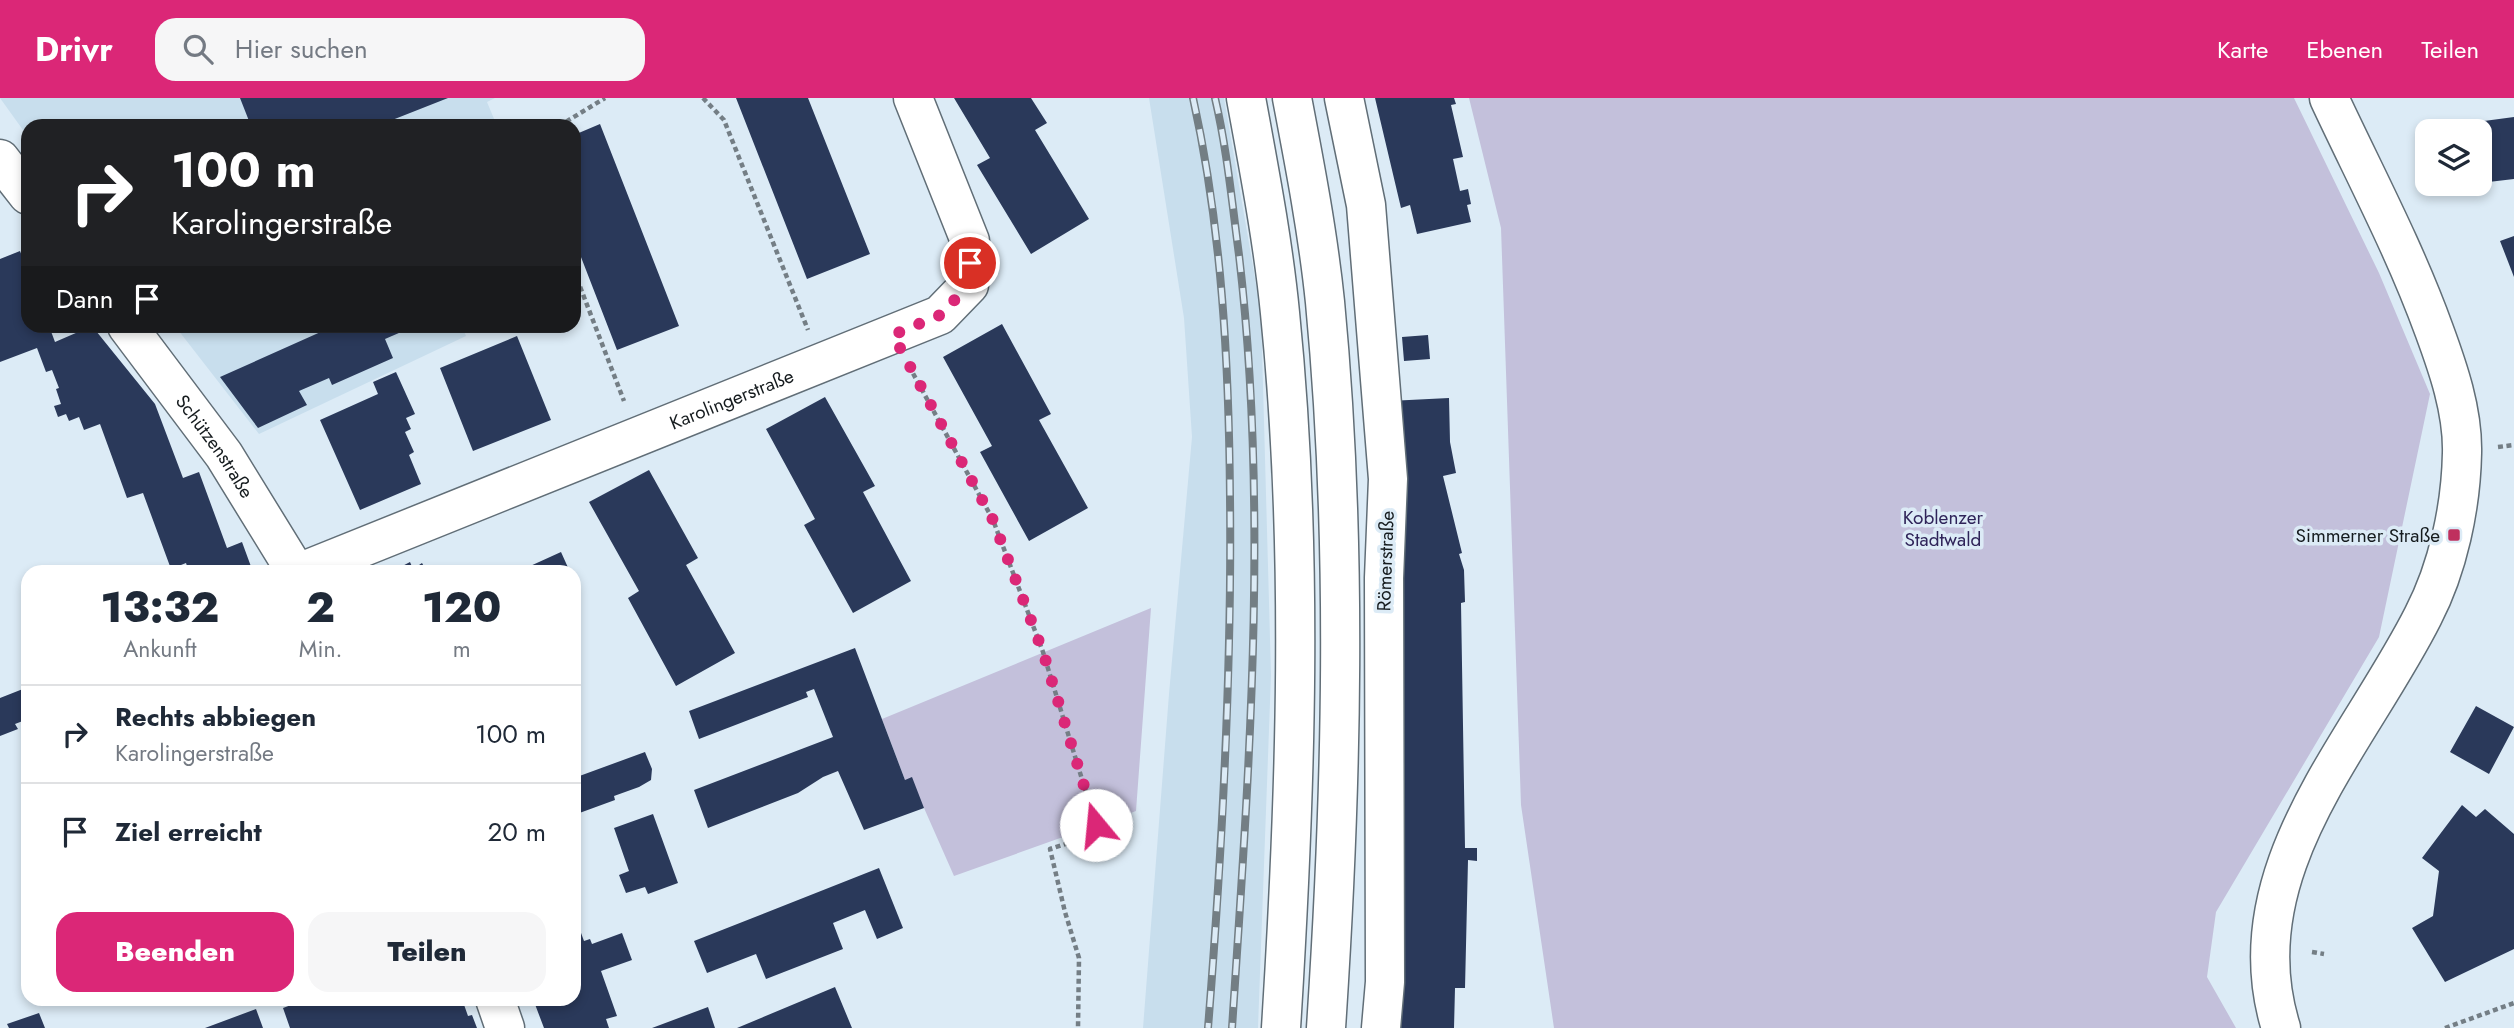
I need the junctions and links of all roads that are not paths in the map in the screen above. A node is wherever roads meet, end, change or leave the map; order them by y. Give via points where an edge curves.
1 (913, 98) edge
2 (1246, 98) edge
3 (1292, 98) edge
4 (1344, 98) edge
5 (2329, 98) edge
6 (0, 159) edge
7 (21, 186) edge
8 (132, 333) edge
9 (294, 565) edge
10 (316, 565) edge
11 (497, 1006) edge
12 (505, 1028) edge
13 (1281, 1028) edge
14 (1326, 1028) edge
15 (1381, 1028) edge
16 (2281, 1028) edge

1 - 10 main road, Karolingerstraße via 970,241 969,285 940,315
2 - 13 main road via 1280,311 1296,565 1294,749
3 - 14 main road via 1325,300 1334,419 1340,746
4 - 15 main road, Römerstraße via 1366,205 1388,479
5 - 16 main road via 2421,296 2454,384 2463,451 2454,535 2424,615 2305,818 2277,890 2269,946 2270,984
6 - 7 main road
8 - 9 main road, Schützenstraße via 224,456
11 - 12 main road

